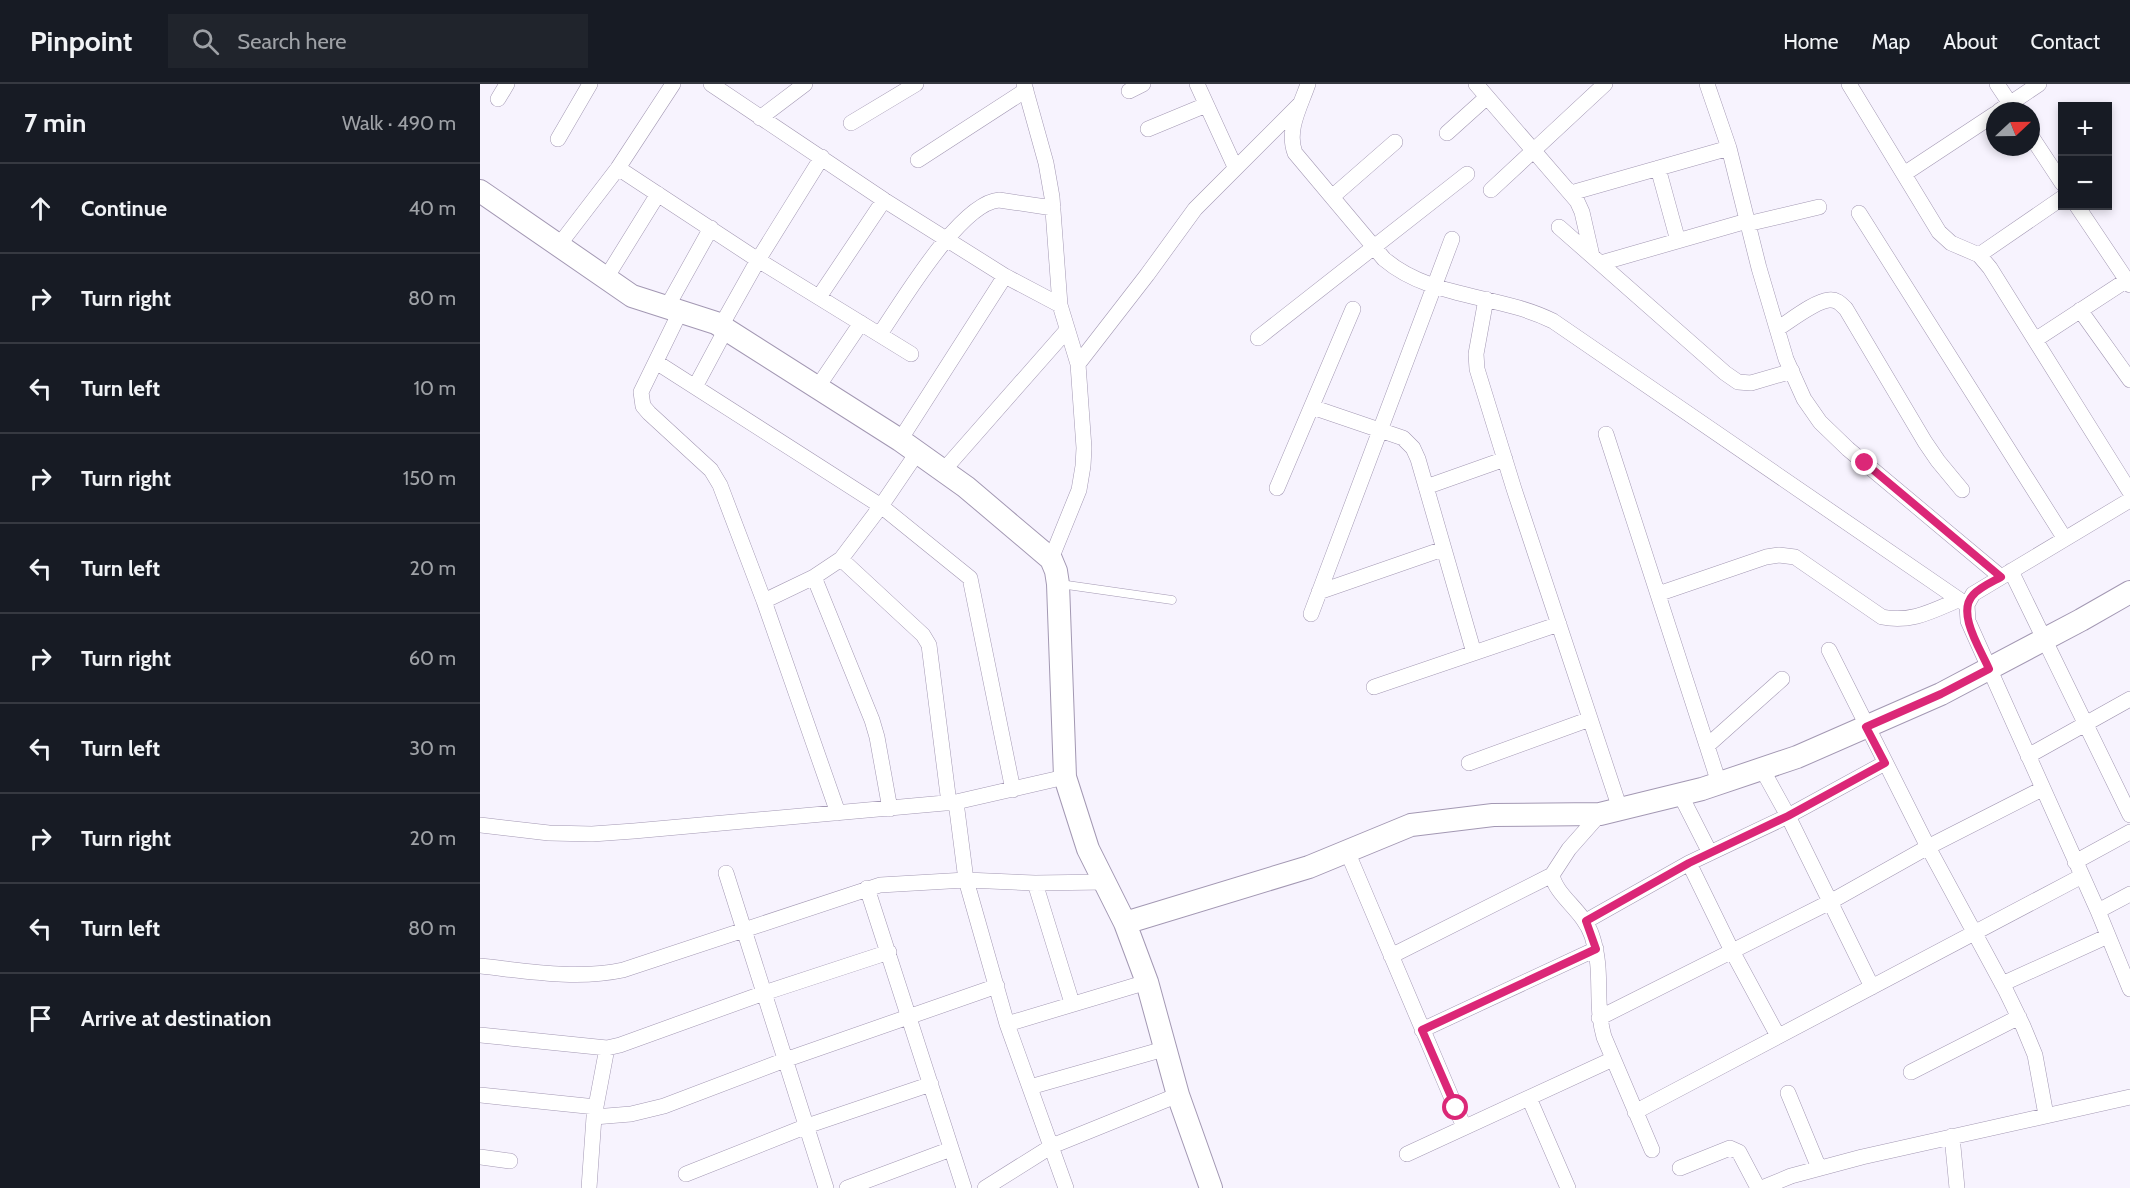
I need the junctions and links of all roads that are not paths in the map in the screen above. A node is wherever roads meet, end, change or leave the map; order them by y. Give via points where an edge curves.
1 (507, 84) edge
2 (590, 84) edge
3 (673, 84) edge
4 (711, 84) edge
5 (805, 84) edge
6 (916, 84) edge
7 (1197, 84) edge
8 (1308, 84) edge
9 (1476, 84) edge
10 (1605, 84) edge
11 (1707, 84) edge
12 (1849, 84) edge
13 (1997, 84) edge
14 (2039, 84) edge
15 (1025, 87) edge
16 (894, 89) edge
17 (1487, 97) junction
18 (498, 99) dead end
19 (1302, 102) junction
20 (2005, 102) edge
21 (2017, 102) edge
22 (1206, 105) junction
23 (760, 118) junction
24 (1986, 120) edge
25 (851, 123) dead end
26 (1148, 129) dead end
27 (1447, 134) dead end
28 (558, 139) dead end
29 (1395, 142) dead end
30 (1729, 148) junction
31 (1533, 150) junction
32 (2040, 150) edge
33 (822, 157) junction
34 (918, 160) dead end
35 (1235, 167) junction
36 (618, 168) junction
37 (1658, 168) junction
38 (1467, 174) dead end
39 (1904, 174) junction
40 (2058, 177) edge
41 (1491, 190) dead end
42 (480, 191) edge
43 (1571, 193) junction
44 (658, 194) junction
45 (1332, 198) junction
46 (884, 200) junction
47 (2058, 201) edge
48 (1819, 207) dead end
49 (1053, 208) junction
50 (2080, 210) edge
51 (1859, 213) dead end
52 (1747, 222) junction
53 (1559, 227) dead end
54 (711, 228) junction
55 (946, 239) junction
56 (1452, 239) dead end
57 (1678, 241) junction
58 (559, 245) junction
59 (1373, 247) junction
60 (1979, 255) junction
61 (1596, 259) junction
62 (758, 260) junction
63 (1005, 276) junction
64 (606, 278) junction
65 (2128, 283) edge
66 (1435, 287) junction
67 (819, 297) junction
68 (1486, 299) junction
69 (1060, 305) junction
70 (674, 309) junction
71 (1353, 309) dead end
72 (2080, 310) junction
73 (861, 323) junction
74 (724, 328) junction
75 (1777, 329) junction
76 (1067, 330) junction
77 (880, 334) junction
78 (1258, 338) dead end
79 (2035, 340) junction
80 (911, 354) dead end
81 (656, 362) junction
82 (1078, 364) junction
83 (1792, 371) junction
84 (2130, 380) edge
85 (695, 387) junction
86 (817, 388) junction
87 (1312, 407) junction
88 (1380, 430) junction
89 (1606, 434) dead end
90 (908, 446) junction
91 (1505, 459) junction
92 (942, 471) junction
93 (1426, 486) junction
94 (1277, 488) dead end
95 (1962, 490) dead end
96 (2130, 492) edge
97 (2130, 500) edge
98 (881, 506) junction
99 (2065, 539) junction
100 (1443, 549) junction
101 (841, 559) junction
102 (1051, 560) junction
103 (2006, 574) junction
104 (814, 577) junction
105 (1058, 584) junction
106 (2130, 591) edge
107 (1319, 592) junction
108 (1658, 594) junction
109 (1172, 600) dead end
110 (764, 601) junction
111 (1962, 603) junction
112 (1311, 614) dead end
113 (1559, 624) junction
114 (2044, 640) junction
115 (1829, 650) dead end
116 (1474, 653) junction
117 (1989, 669) junction
118 (1782, 679) dead end
119 (1374, 687) dead end
120 (2130, 699) edge
121 (1590, 719) junction
122 (2086, 724) junction
123 (1866, 727) junction
124 (1707, 746) junction
125 (2028, 756) junction
126 (1469, 763) dead end
127 (1885, 763) junction
128 (1762, 769) junction
129 (1065, 777) junction
130 (1719, 783) junction
131 (2042, 789) junction
132 (1013, 790) junction
133 (1680, 794) junction
134 (952, 803) junction
135 (890, 809) junction
136 (1610, 812) junction
137 (838, 813) junction
138 (2130, 815) edge
139 (1788, 816) junction
140 (480, 825) edge
141 (2130, 832) edge
142 (1928, 847) junction
143 (1347, 851) junction
144 (1710, 853) junction
145 (1689, 863) junction
146 (2079, 869) junction
147 (726, 873) dead end
148 (1552, 875) junction
149 (966, 880) junction
150 (1105, 882) junction
151 (1035, 883) junction
152 (867, 888) junction
153 (2130, 894) edge
154 (1830, 902) junction
155 (2098, 911) junction
156 (1586, 921) junction
157 (1125, 923) junction
158 (743, 929) junction
159 (1974, 932) junction
160 (2108, 936) junction
161 (1596, 949) junction
162 (1732, 951) junction
163 (889, 952) junction
164 (1391, 956) junction
165 (480, 966) edge
166 (1147, 982) junction
167 (2002, 984) junction
168 (997, 986) junction
169 (1872, 987) junction
170 (2130, 989) edge
171 (764, 993) junction
172 (1072, 1003) junction
173 (910, 1017) junction
174 (2019, 1017) junction
175 (1599, 1018) junction
176 (1008, 1024) junction
177 (1422, 1030) junction
178 (480, 1035) edge
179 (1778, 1036) junction
180 (607, 1048) junction
181 (1164, 1049) junction
182 (1613, 1059) junction
183 (785, 1060) junction
184 (1911, 1072) dead end
185 (931, 1084) junction
186 (1030, 1087) junction
187 (1788, 1093) dead end
188 (480, 1095) edge
189 (1178, 1095) junction
190 (2130, 1097) edge
191 (1529, 1098) junction
192 (595, 1112) junction
193 (1635, 1112) junction
194 (2046, 1114) junction
195 (807, 1126) junction
196 (1464, 1127) junction
197 (1952, 1136) junction
198 (1052, 1146) junction
199 (951, 1149) junction
200 (1652, 1150) dead end
201 (1407, 1154) dead end
202 (480, 1157) edge
203 (510, 1161) dead end
204 (1680, 1168) dead end
205 (1819, 1168) junction
206 (686, 1174) dead end
207 (589, 1188) edge
208 (826, 1188) edge
209 (847, 1188) edge
210 (964, 1188) edge
211 (985, 1188) edge
212 (1066, 1188) edge
213 (1211, 1188) edge
214 (1568, 1188) edge
215 (1758, 1188) edge
216 (1762, 1188) edge
217 (1957, 1188) edge

1 - 18 street
2 - 28 street
3 - 36 street
4 - 23 street
5 - 23 street
6 - 16 street
7 - 22 street
8 - 19 street
9 - 17 street
10 - 31 street
11 - 30 street
12 - 39 street
13 - 20 street
14 - 21 street
15 - 34 street
15 - 49 street
16 - 25 street
17 - 27 street
17 - 31 street
19 - 35 street
19 - 45 street via 1292,130 1295,153
22 - 26 street
22 - 35 street
23 - 33 street
24 - 39 street
29 - 45 street
30 - 37 street
30 - 52 street
31 - 41 street
31 - 43 street
32 - 40 street
33 - 46 street
33 - 62 street
35 - 82 street via 1195,209
36 - 44 street
36 - 58 street
37 - 43 street
37 - 57 street
38 - 59 street
39 - 60 street via 1939,232 1951,243
42 - 58 street
43 - 61 street via 1582,213
44 - 54 street
44 - 64 street
45 - 59 street
46 - 55 street
46 - 67 street
47 - 60 street
48 - 52 street
49 - 55 street via 992,200 976,209
49 - 69 street
50 - 65 street
51 - 99 street
52 - 57 street
52 - 75 street
53 - 61 street
54 - 62 street
54 - 70 street
55 - 63 street
55 - 77 street
56 - 66 street
57 - 61 street
58 - 64 street
59 - 66 street via 1392,267
59 - 78 street
60 - 79 street
61 - 83 street via 1738,382 1751,383
62 - 67 street
62 - 74 street
63 - 69 street
63 - 90 street
64 - 70 street via 632,296
65 - 72 street
66 - 68 street
66 - 88 street
67 - 73 street
68 - 91 street via 1477,369
68 - 111 street via 1535,311 1553,321
69 - 76 street
70 - 74 street
70 - 81 street
71 - 87 street
72 - 79 street
72 - 84 street
73 - 77 street
73 - 86 street
74 - 85 street
74 - 86 street
75 - 83 street
75 - 95 street via 1820,303 1830,299 1839,302 1938,461
76 - 82 street
76 - 92 street
77 - 80 street
79 - 96 street
81 - 85 street
81 - 110 street via 641,392 643,406 716,477
82 - 102 street via 1083,466 1079,490
83 - 103 street via 1804,399 1834,436
85 - 98 street
86 - 90 street
87 - 88 street
87 - 94 street
88 - 93 street via 1403,438 1413,448
88 - 107 street
89 - 108 street
90 - 92 street
90 - 98 street
91 - 93 street
91 - 113 street
92 - 102 street
93 - 100 street
97 - 99 street
98 - 101 street
98 - 132 street via 970,578
99 - 103 street
100 - 107 street
100 - 116 street
101 - 104 street
101 - 134 street via 923,634 929,645
102 - 105 street
103 - 111 street
103 - 114 street
104 - 110 street
104 - 135 street via 872,720
105 - 109 lane
105 - 129 street
106 - 114 street
107 - 112 street
108 - 111 street via 1779,555 1795,557 1882,617 1916,617
108 - 124 street
110 - 137 street
111 - 117 street
113 - 116 street
113 - 121 street
114 - 117 street
114 - 122 street
115 - 123 street
116 - 119 street
117 - 123 street
117 - 125 street
118 - 124 street
120 - 122 street
121 - 126 street
121 - 136 street
122 - 125 street
122 - 138 street
123 - 127 street
123 - 128 street
124 - 130 street
125 - 131 street
127 - 139 street
127 - 142 street
128 - 130 street
128 - 139 street
129 - 132 street
129 - 150 street via 1088,849
130 - 133 street
131 - 142 street
131 - 146 street
132 - 134 street
133 - 136 street
133 - 144 street
134 - 135 street
134 - 149 street
135 - 137 street
136 - 143 street via 1493,815 1411,825
136 - 148 street via 1569,849
137 - 140 street via 592,834
139 - 144 street
139 - 154 street
141 - 146 street
142 - 154 street
142 - 159 street
143 - 157 street via 1280,876
143 - 164 street
144 - 145 street
145 - 156 street
145 - 162 street
146 - 155 street
146 - 159 street
147 - 158 street
148 - 156 street via 1560,892
148 - 164 street
149 - 151 street
149 - 152 street
149 - 168 street
150 - 151 street
150 - 157 street
151 - 172 street
152 - 158 street
152 - 163 street
153 - 155 street
154 - 162 street
154 - 169 street
155 - 160 street
156 - 161 street
157 - 166 street
158 - 165 street via 604,974 569,975
158 - 171 street
159 - 167 street
159 - 169 street
160 - 167 street
160 - 170 street
161 - 175 street via 1600,966
161 - 177 street
162 - 175 street
162 - 179 street
163 - 171 street
163 - 173 street
164 - 177 street
166 - 172 street
166 - 181 street
167 - 174 street
168 - 173 street
168 - 176 street
169 - 179 street
171 - 180 street
171 - 183 street
172 - 176 street
173 - 183 street
173 - 185 street
174 - 184 street
174 - 194 street via 2036,1055
175 - 182 street
176 - 186 street
177 - 196 street
178 - 180 street
179 - 193 street
180 - 192 street
181 - 186 street
181 - 189 street
182 - 191 street
182 - 193 street
183 - 192 street via 664,1106 631,1114
183 - 195 street
185 - 195 street
185 - 199 street
186 - 198 street
187 - 205 street
188 - 192 street
189 - 198 street
189 - 213 street
190 - 194 street
191 - 196 street
191 - 214 street
192 - 207 street
193 - 200 street
194 - 197 street
195 - 206 street
195 - 208 street
196 - 201 street
197 - 205 street
197 - 217 street
198 - 211 street
198 - 212 street
199 - 209 street
199 - 210 street
202 - 203 street
204 - 215 street via 1730,1148 1739,1152
205 - 216 street

